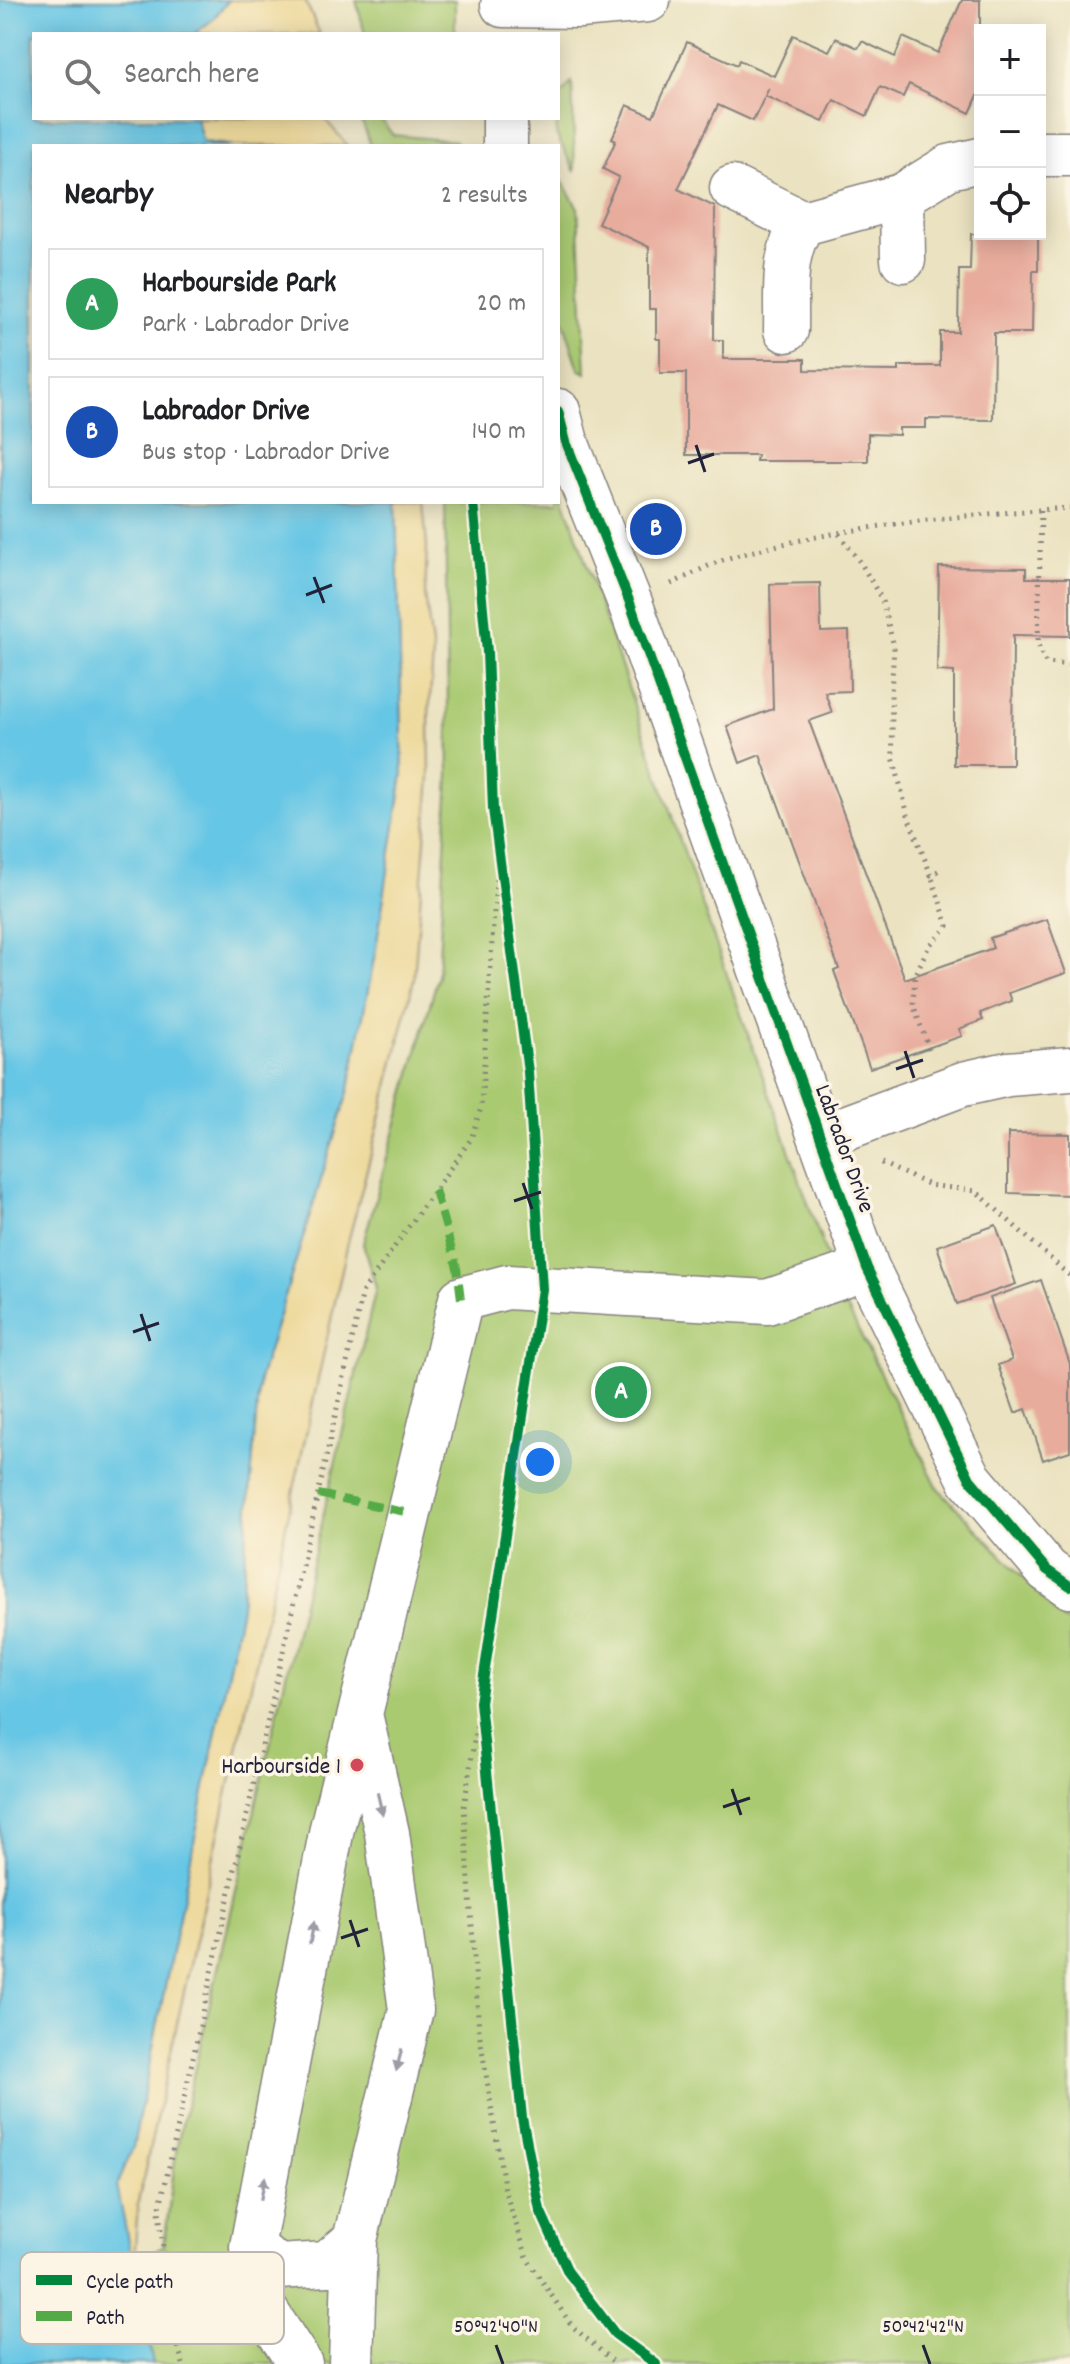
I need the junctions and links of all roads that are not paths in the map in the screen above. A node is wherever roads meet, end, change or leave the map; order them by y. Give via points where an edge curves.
1 (648, 0) edge
2 (503, 13) edge
3 (505, 120) edge
4 (505, 144) edge
5 (1046, 154) edge
6 (1070, 154) edge
7 (974, 161) edge
8 (732, 188) dead end
9 (902, 196) junction
10 (803, 223) junction
11 (903, 260) dead end
12 (786, 330) dead end
13 (560, 419) edge
14 (1070, 1069) edge
15 (821, 1137) junction
16 (867, 1268) junction
17 (1070, 1586) edge
18 (360, 1714) junction
19 (355, 2240) junction
20 (252, 2247) junction
21 (252, 2252) edge
22 (258, 2252) edge
23 (284, 2267) edge
24 (284, 2339) edge
25 (300, 2364) edge
26 (351, 2364) edge

1 - 2 street
3 - 4 street
5 - 6 street
7 - 9 street via 949,167
8 - 10 street
9 - 10 street
9 - 11 street
10 - 12 street via 788,259
13 - 15 street, Labrador Drive
14 - 15 street, Labrador Drive via 963,1084
15 - 16 street, Labrador Drive
16 - 17 street, Labrador Drive via 970,1479 1047,1570
16 - 18 street via 767,1302 507,1287 461,1299
18 -> 19 street via 387,1833 411,2010
20 -> 18 street via 332,1828
19 - 23 street via 327,2264
19 - 26 street
20 - 21 street
20 - 22 street
24 - 25 street

